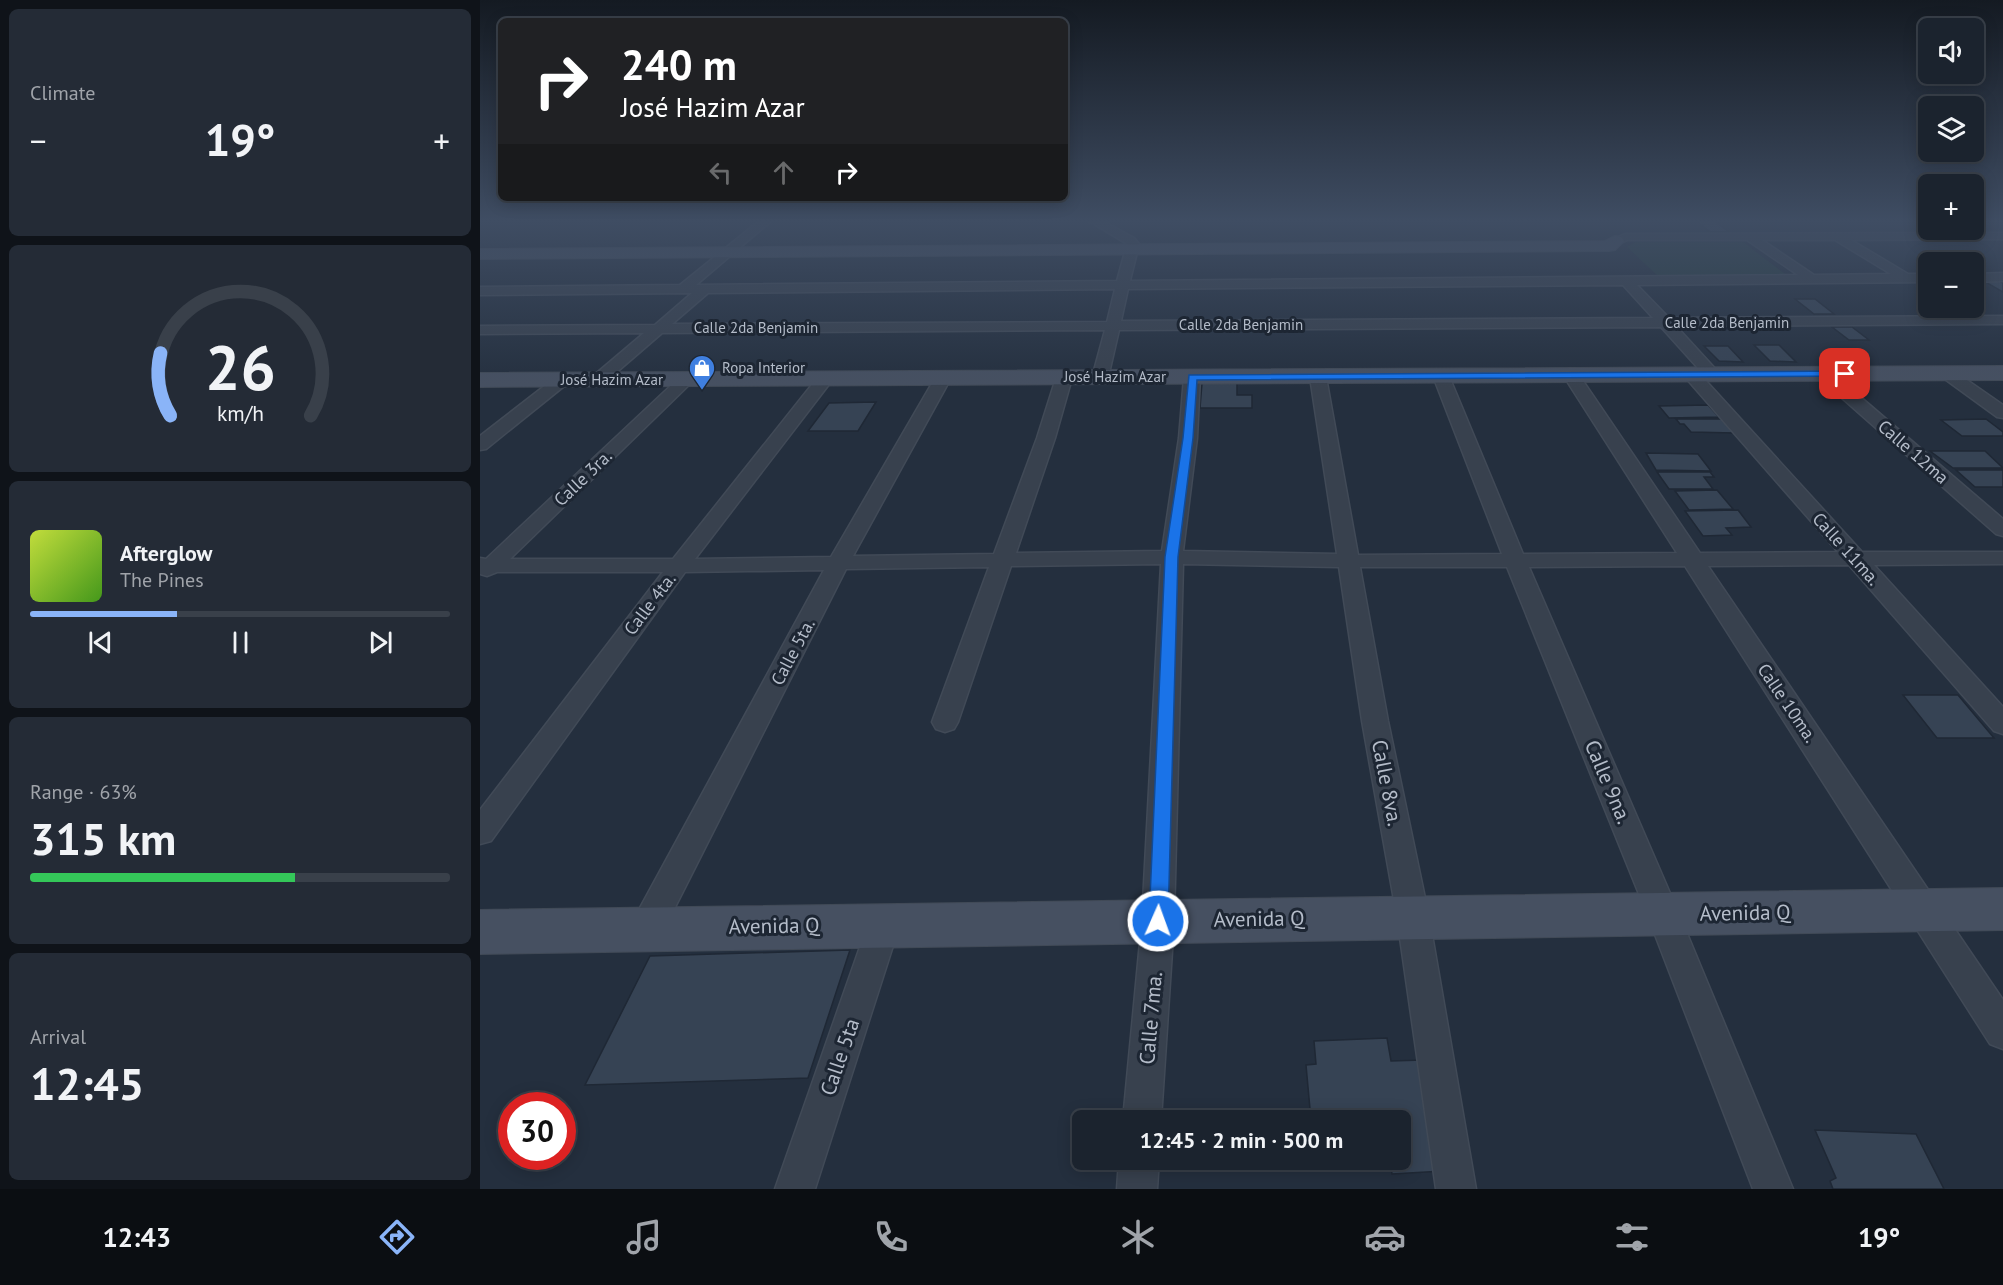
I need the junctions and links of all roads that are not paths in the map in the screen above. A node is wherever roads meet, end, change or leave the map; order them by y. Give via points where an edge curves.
1 (698, 276) edge
2 (1124, 276) edge
3 (1808, 276) edge
4 (2003, 277) edge
5 (1906, 278) junction
6 (1918, 278) edge
7 (1984, 278) edge
8 (1813, 280) junction
9 (1628, 282) junction
10 (1122, 285) junction
11 (1918, 285) edge
12 (683, 289) junction
13 (705, 289) junction
14 (480, 291) edge
15 (1973, 318) edge
16 (2003, 320) edge
17 (1978, 321) junction
18 (1665, 323) junction
19 (1113, 325) junction
20 (658, 329) junction
21 (480, 330) edge
22 (2003, 336) edge
23 (1702, 374) junction
24 (1824, 374) junction
25 (1948, 374) junction
26 (2003, 374) edge
27 (1571, 375) junction
28 (1441, 376) junction
29 (1192, 377) junction
30 (1318, 377) junction
31 (943, 378) junction
32 (1064, 378) junction
33 (1100, 378) junction
34 (480, 380) edge
35 (562, 380) junction
36 (598, 380) junction
37 (686, 380) junction
38 (824, 380) junction
39 (2003, 413) edge
40 (480, 445) edge
41 (2003, 530) edge
42 (1172, 557) junction
43 (1854, 558) junction
44 (2003, 558) edge
45 (1691, 559) junction
46 (1002, 560) junction
47 (1515, 560) junction
48 (1348, 561) junction
49 (840, 562) junction
50 (679, 566) junction
51 (484, 569) edge
52 (945, 722) dead end
53 (2003, 724) edge
54 (480, 832) edge
55 (2003, 909) edge
56 (1926, 910) junction
57 (1663, 914) junction
58 (1413, 917) junction
59 (1158, 921) junction
60 (884, 924) junction
61 (647, 928) junction
62 (480, 932) edge
63 (2003, 1031) edge
64 (1143, 1110) edge
65 (1138, 1170) edge
66 (795, 1189) edge
67 (1137, 1189) edge
68 (1456, 1189) edge
69 (1773, 1189) edge

1 - 12 street
2 - 10 street
3 - 8 street
4 - 7 street
5 - 6 street
5 - 8 street
5 - 11 street
8 - 9 street
9 - 10 street
9 - 18 street, Calle 11ma.
10 - 13 street
10 - 19 street
12 - 13 street
12 - 14 street
13 - 20 street
15 - 17 street
16 - 17 street, Calle 2da Benjamin
17 - 18 street, Calle 2da Benjamin
17 - 22 street
18 - 19 street, Calle 2da Benjamin
18 - 23 street, Calle 11ma.
19 - 20 street, Calle 2da Benjamin
19 - 33 street
20 - 21 street, Calle 2da Benjamin
20 - 36 street
23 - 24 street, José Hazim Azar
23 - 27 street, José Hazim Azar
23 - 43 street, Calle 11ma.
24 - 25 street, José Hazim Azar
24 - 41 street, Calle 12ma
25 - 26 street, José Hazim Azar
25 - 39 street
27 - 28 street, José Hazim Azar
27 - 45 street, Calle 10ma.
28 - 30 street, José Hazim Azar
28 - 47 street, Calle 9na.
29 - 30 street, José Hazim Azar
29 - 33 street, José Hazim Azar
29 - 42 street, Calle 7ma.
30 - 48 street, Calle 8va.
31 - 32 street, José Hazim Azar
31 - 38 street, José Hazim Azar
31 - 49 street, Calle 5ta.
32 - 33 street, José Hazim Azar
32 - 46 street
34 - 35 street, José Hazim Azar
35 - 36 street, José Hazim Azar
35 - 40 street
36 - 37 street, José Hazim Azar
37 - 38 street, José Hazim Azar
37 - 51 street, Calle 3ra.
38 - 50 street, Calle 4ta.
42 - 46 street
42 - 48 street
42 - 59 street, Calle 7ma.
43 - 44 street
43 - 45 street
43 - 53 street, Calle 11ma.
45 - 47 street
45 - 56 street, Calle 10ma.
46 - 49 street
46 - 52 street
47 - 48 street
47 - 57 street, Calle 9na.
48 - 58 street, Calle 8va.
49 - 50 street
49 - 61 street, Calle 5ta.
50 - 51 street
50 - 54 street, Calle 4ta.
55 - 56 street, Avenida Q
56 - 57 street, Avenida Q
56 - 63 street, Calle 10ma.
57 - 58 street, Avenida Q
57 - 69 street, Calle 9na.
58 - 59 street, Avenida Q
58 - 68 street, Calle 8va.
59 - 60 street, Avenida Q
59 - 64 street, Calle 7ma.
60 - 61 street, Avenida Q
60 - 66 street, Calle 5ta
61 - 62 street, Avenida Q
65 - 67 street

